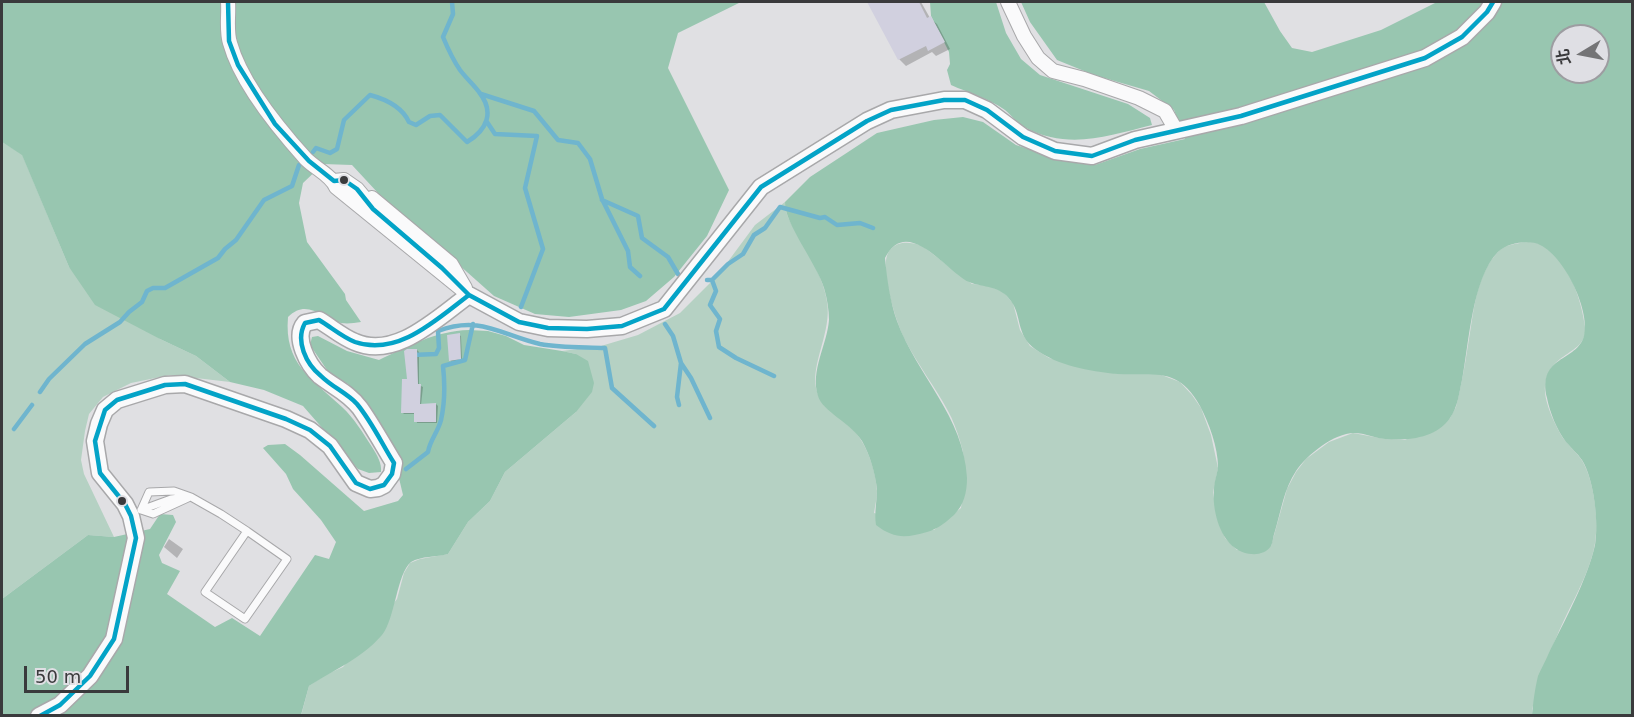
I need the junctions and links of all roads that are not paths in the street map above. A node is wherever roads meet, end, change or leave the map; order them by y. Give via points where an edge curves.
1 (228, 2) edge
2 (1008, 2) edge
3 (1493, 2) edge
4 (1176, 130) junction
5 (334, 181) junction
6 (357, 189) junction
7 (380, 204) junction
8 (469, 296) junction
9 (191, 497) junction
10 (136, 513) junction
11 (247, 531) junction
12 (39, 716) edge

1 - 5 street via 229,41 237,65 275,124
2 - 4 street via 1038,58 1053,70 1106,86 1165,111
3 - 4 street via 1462,37 1425,58 1241,116
4 - 8 street via 1092,156 1055,151 1023,137 987,110 965,100 891,110 761,187 664,309 622,326 548,328 519,322
5 - 6 street via 344,180
5 - 7 street via 346,176
5 - 8 street via 336,187
6 - 7 street
6 - 8 street via 373,209
7 - 8 street via 451,264
8 - 10 street via 394,344 371,347 354,342 319,320 304,323 300,328 300,342 319,375 346,392 394,464 384,485 370,489 357,483 330,446 302,426 185,384 165,386 117,400 105,410 95,441 100,473
9 - 10 lane via 171,499
9 - 10 lane via 174,490 149,492
9 - 11 lane
10 - 12 street via 136,538 114,639 90,676 60,705
11 - 11 lane via 286,559 245,620 205,592

